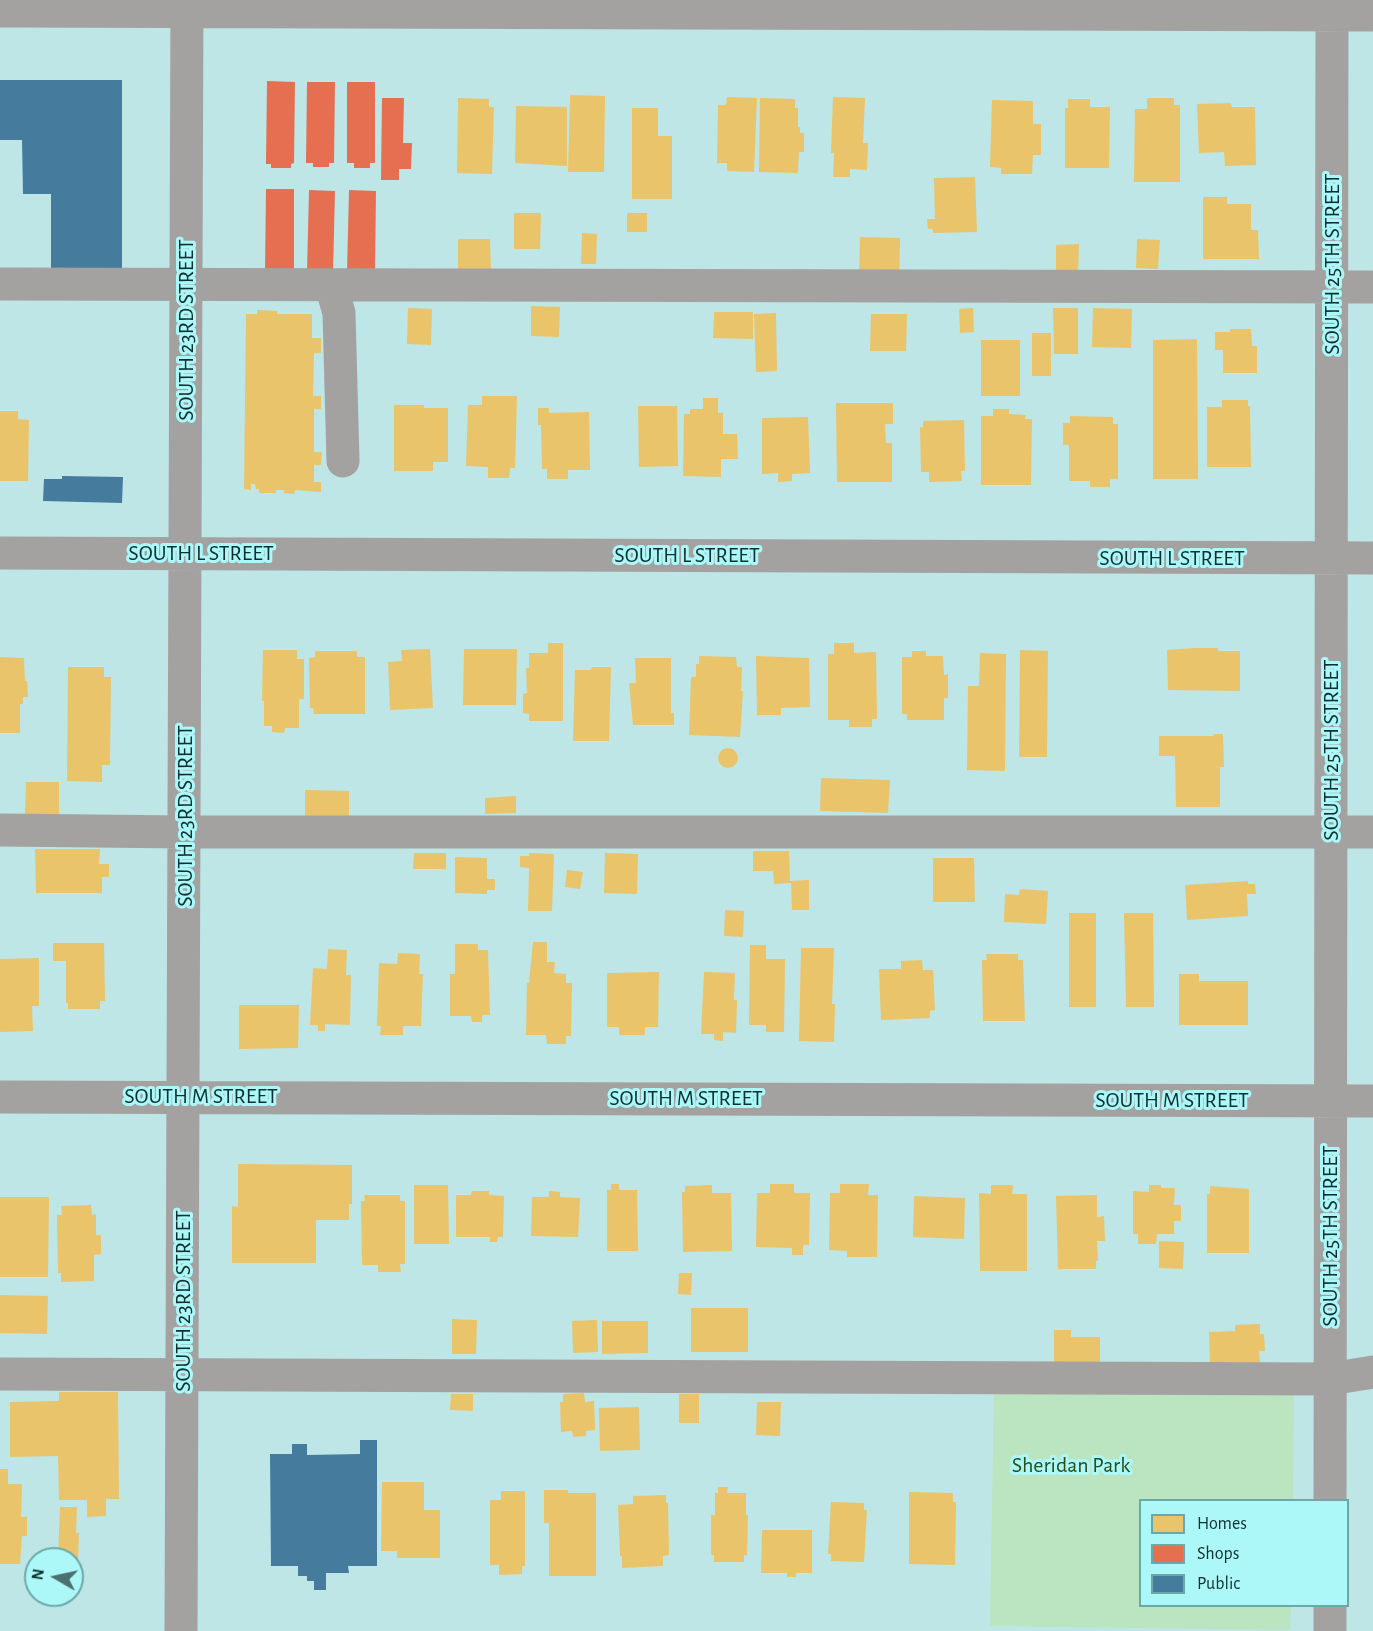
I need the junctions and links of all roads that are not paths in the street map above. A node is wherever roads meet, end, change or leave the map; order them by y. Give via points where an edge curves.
1 (187, 5) edge
2 (1332, 8) edge
3 (0, 11) edge
4 (1373, 15) edge
5 (0, 284) edge
6 (186, 284) junction
7 (331, 285) junction
8 (1373, 287) edge
9 (1332, 288) junction
10 (343, 461) dead end
11 (0, 553) edge
12 (185, 553) junction
13 (1331, 558) junction
14 (1373, 558) edge
15 (0, 830) edge
16 (185, 832) junction
17 (1330, 832) junction
18 (1373, 832) edge
19 (183, 1096) junction
20 (0, 1097) edge
21 (1330, 1101) junction
22 (1373, 1101) edge
23 (1373, 1372) edge
24 (0, 1374) edge
25 (182, 1375) junction
26 (1330, 1379) junction
27 (1330, 1499) edge
28 (1330, 1607) edge
29 (181, 1631) edge
30 (1330, 1631) edge

1 - 2 street
1 - 3 street
1 - 6 street, SOUTH 23RD STREET
2 - 4 street
2 - 9 street, SOUTH 25TH STREET
5 - 6 street
6 - 7 street
6 - 12 street, SOUTH 23RD STREET
7 - 9 street
7 - 10 street via 339,314
8 - 9 street
9 - 13 street, SOUTH 25TH STREET
11 - 12 street, SOUTH L STREET
12 - 13 street, SOUTH L STREET
12 - 16 street, SOUTH 23RD STREET
13 - 14 street, SOUTH L STREET
13 - 17 street, SOUTH 25TH STREET
15 - 16 street
16 - 17 street
16 - 19 street, SOUTH 23RD STREET
17 - 18 street
17 - 21 street, SOUTH 25TH STREET
19 - 20 street, SOUTH M STREET
19 - 21 street, SOUTH M STREET
19 - 25 street, SOUTH 23RD STREET
21 - 22 street, SOUTH M STREET
21 - 26 street, SOUTH 25TH STREET
23 - 26 street
24 - 25 street
25 - 26 street
25 - 29 street, SOUTH 23RD STREET
26 - 27 street, SOUTH 25TH STREET
28 - 30 street

